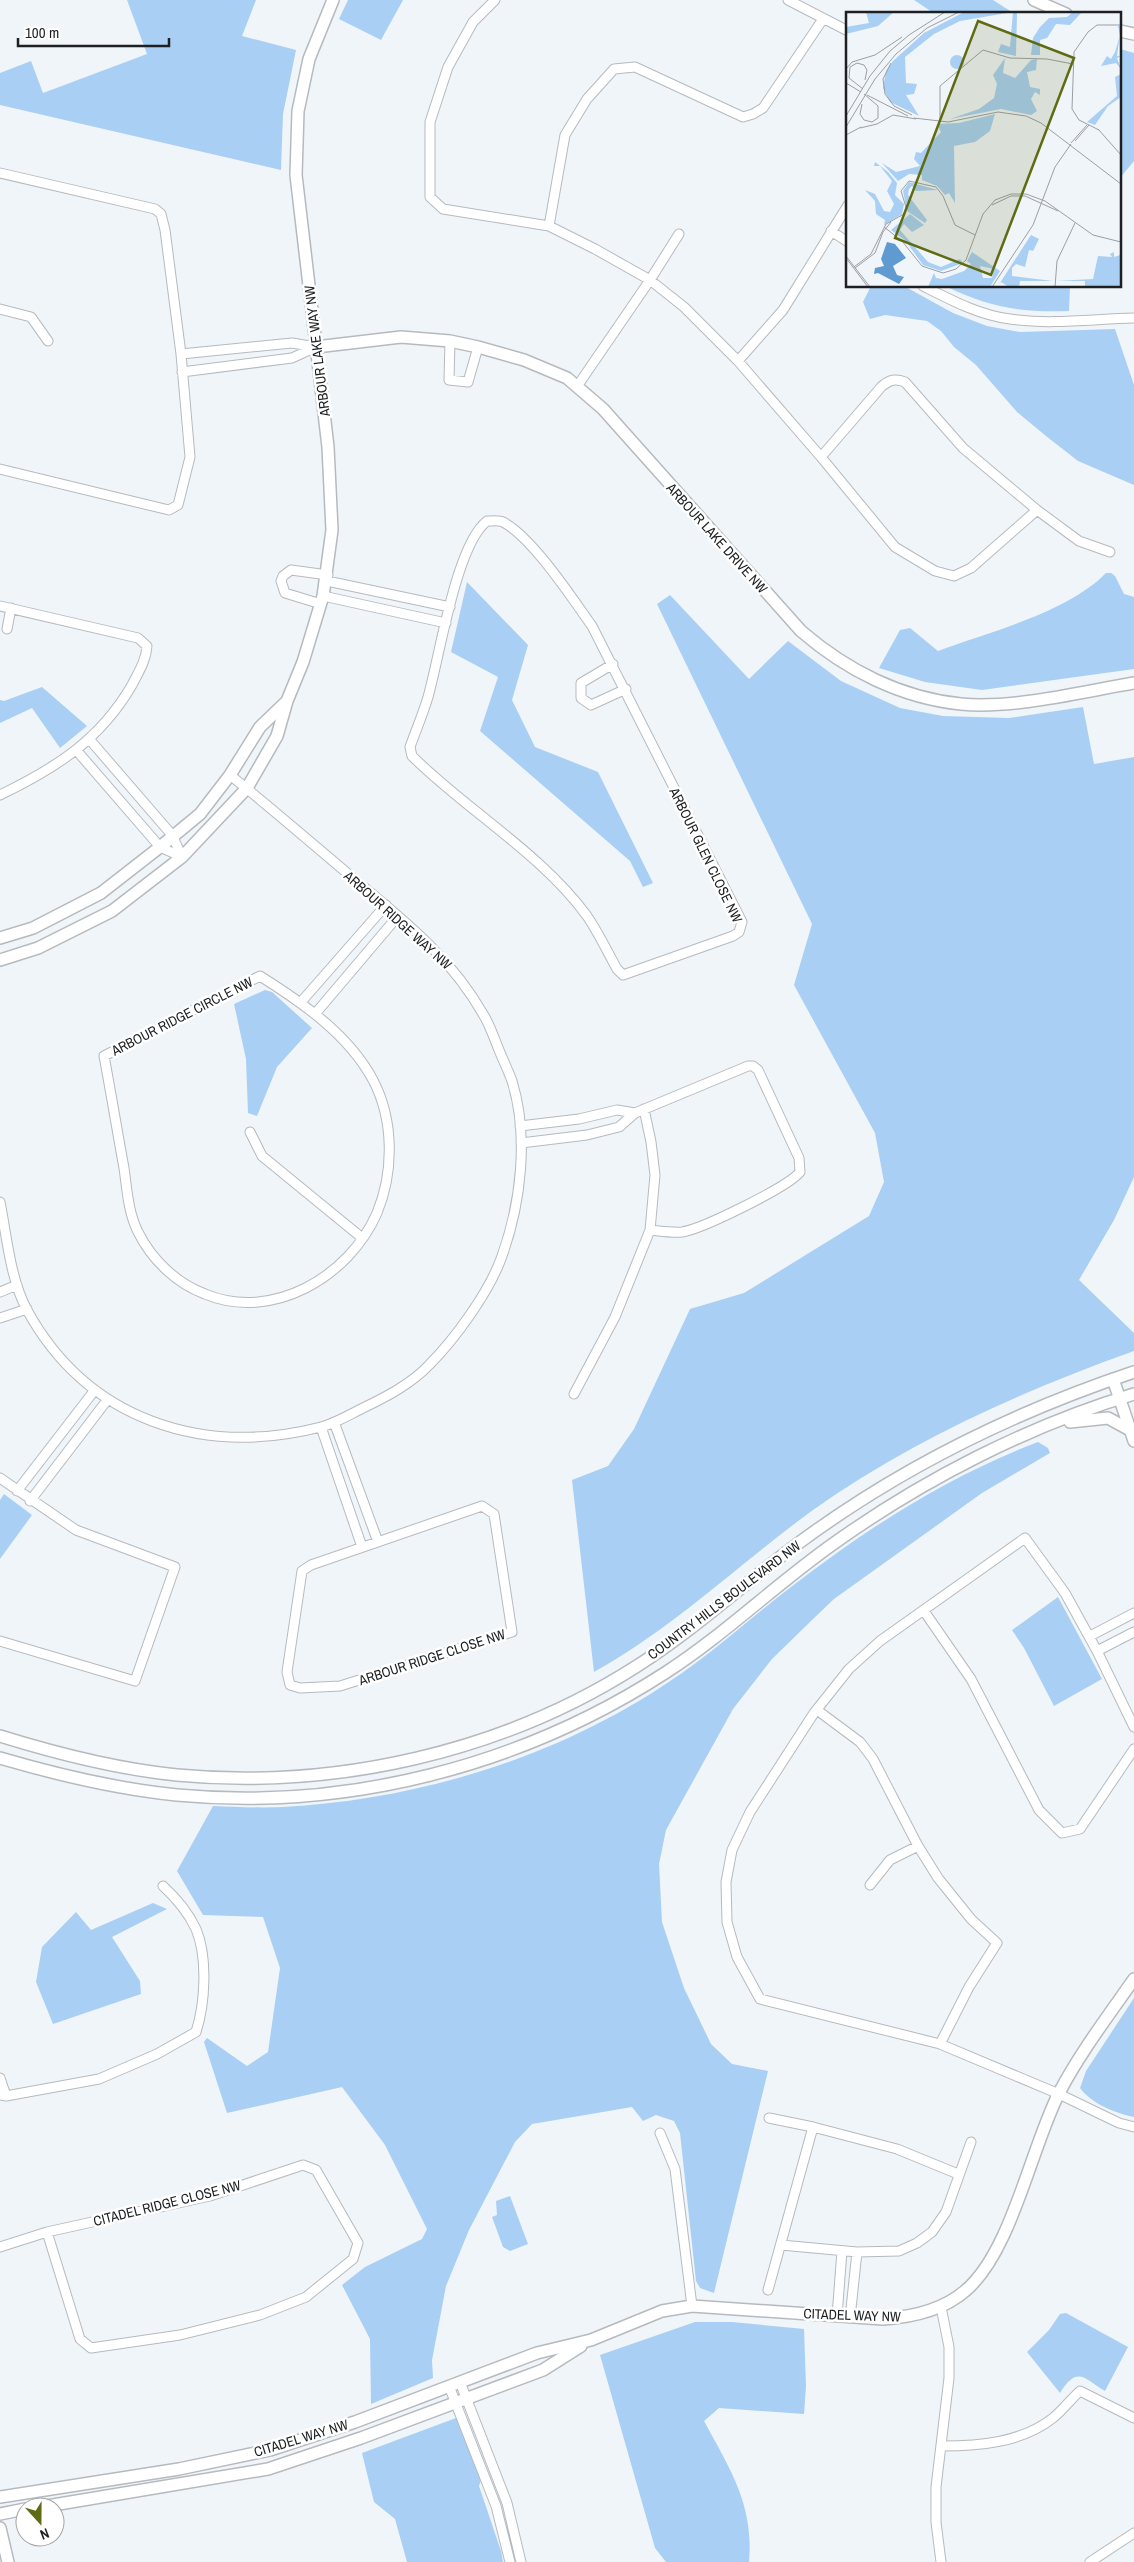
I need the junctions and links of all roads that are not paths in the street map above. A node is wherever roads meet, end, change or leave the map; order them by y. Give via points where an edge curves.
1 (333, 0) edge
2 (495, 0) edge
3 (788, 0) edge
4 (1034, 0) edge
5 (1061, 12) edge
6 (823, 19) junction
7 (846, 30) edge
8 (0, 173) edge
9 (846, 209) edge
10 (549, 226) junction
11 (831, 231) junction
12 (679, 234) dead end
13 (846, 241) edge
14 (650, 280) junction
15 (927, 288) edge
16 (0, 310) edge
17 (1134, 318) edge
18 (450, 341) junction
19 (48, 342) dead end
20 (316, 347) junction
21 (478, 347) junction
22 (181, 354) junction
23 (738, 361) junction
24 (182, 372) junction
25 (578, 385) junction
26 (821, 456) junction
27 (0, 469) edge
28 (1037, 510) junction
29 (1110, 552) dead end
30 (327, 578) junction
31 (322, 600) junction
32 (0, 606) edge
33 (450, 607) junction
34 (12, 608) junction
35 (446, 623) junction
36 (7, 629) dead end
37 (613, 664) junction
38 (1134, 683) edge
39 (626, 689) junction
40 (287, 701) junction
41 (90, 740) junction
42 (78, 751) junction
43 (230, 775) junction
44 (246, 788) junction
45 (0, 795) edge
46 (172, 835) junction
47 (160, 847) junction
48 (182, 857) junction
49 (386, 905) junction
50 (398, 916) junction
51 (0, 938) edge
52 (0, 960) edge
53 (301, 1002) junction
54 (315, 1014) junction
55 (639, 1111) junction
56 (520, 1126) junction
57 (250, 1132) dead end
58 (521, 1143) junction
59 (0, 1202) edge
60 (650, 1230) junction
61 (362, 1237) junction
62 (17, 1285) junction
63 (0, 1292) edge
64 (27, 1309) junction
65 (0, 1318) edge
66 (1131, 1373) edge
67 (1113, 1379) junction
68 (94, 1391) junction
69 (1134, 1393) edge
70 (574, 1394) dead end
71 (108, 1399) junction
72 (1119, 1399) junction
73 (334, 1422) junction
74 (1051, 1424) junction
75 (320, 1427) junction
76 (1132, 1435) edge
77 (0, 1478) edge
78 (17, 1491) junction
79 (30, 1501) junction
80 (378, 1542) junction
81 (362, 1547) junction
82 (924, 1611) junction
83 (1134, 1613) edge
84 (1134, 1632) edge
85 (1090, 1636) junction
86 (0, 1641) edge
87 (1098, 1651) junction
88 (817, 1710) junction
89 (1134, 1727) edge
90 (0, 1736) edge
91 (1134, 1749) edge
92 (0, 1758) edge
93 (918, 1846) junction
94 (870, 1885) dead end
95 (164, 1886) dead end
96 (1134, 1978) edge
97 (940, 2044) junction
98 (0, 2078) edge
99 (1059, 2094) junction
100 (2, 2097) edge
101 (769, 2118) dead end
102 (813, 2127) junction
103 (1134, 2127) edge
104 (660, 2133) dead end
105 (971, 2142) dead end
106 (958, 2174) junction
107 (46, 2232) junction
108 (781, 2245) junction
109 (0, 2247) edge
110 (842, 2251) junction
111 (857, 2252) junction
112 (768, 2290) dead end
113 (692, 2306) junction
114 (941, 2307) junction
115 (838, 2316) junction
116 (850, 2318) junction
117 (591, 2340) junction
118 (455, 2384) junction
119 (461, 2399) junction
120 (1134, 2418) edge
121 (355, 2422) junction
122 (361, 2438) junction
123 (941, 2446) junction
124 (179, 2469) junction
125 (181, 2485) junction
126 (0, 2497) edge
127 (65, 2503) edge
128 (15, 2512) edge
129 (0, 2514) edge
130 (0, 2528) edge
131 (1134, 2533) edge
132 (8, 2562) edge
133 (510, 2562) edge
134 (521, 2562) edge
135 (941, 2562) edge
136 (1090, 2562) edge

1 - 20 street, ARBOUR LAKE WAY NW via 309,58 298,111 296,175
2 - 10 street via 473,22 448,67 439,94 430,122 430,197 443,209
3 - 6 street
4 - 5 street
6 - 7 street
6 - 10 street via 762,108 753,114 743,116 634,67 614,69 587,98 565,135
8 - 22 street via 154,209 161,214
9 - 11 street
10 - 14 street
11 - 13 street
11 - 23 street via 784,310
12 - 14 street
14 - 23 street via 684,307
14 - 25 street
15 - 17 street via 970,309 1010,319
16 - 19 street via 31,317
18 - 20 street, ARBOUR LAKE DRIVE NW via 401,337
18 - 21 street, ARBOUR LAKE DRIVE NW
18 - 21 street via 449,380 468,382
20 - 22 street via 292,343
20 - 24 street via 292,358
20 - 30 street, ARBOUR LAKE WAY NW via 329,456 332,530
21 - 25 street, ARBOUR LAKE DRIVE NW via 524,360
22 - 24 street
23 - 26 street
24 - 27 street via 190,457 178,505 169,510
25 - 38 street, ARBOUR LAKE DRIVE NW via 609,415 801,631 856,671 913,694 962,704 1035,700
26 - 28 street via 895,547 945,574 954,576 971,568
26 - 28 street via 882,386 898,380 905,382 963,448
28 - 29 street via 1079,541
30 - 31 street, ARBOUR LAKE WAY NW
30 - 31 street via 291,570 281,581 285,593
30 - 33 street
31 - 35 street
31 - 40 street, ARBOUR LAKE WAY NW via 304,662
32 - 34 street
33 - 35 street, ARBOUR GLEN CLOSE NW
33 - 37 street, ARBOUR GLEN CLOSE NW via 460,566 479,527 488,521 501,520 520,535 563,586 592,626
34 - 36 street
34 - 41 street via 138,638 146,646 146,659 124,698
35 - 39 street, ARBOUR GLEN CLOSE NW via 428,698 410,747 412,756 567,891 587,916 616,969 623,975 733,936 739,932 742,922 657,757
37 - 39 street, ARBOUR GLEN CLOSE NW
37 - 39 street via 581,683 581,698 591,705
40 - 43 street, ARBOUR LAKE WAY NW via 260,727
40 - 44 street, ARBOUR LAKE WAY NW via 277,736
41 - 42 street
41 - 46 street
42 - 45 street
42 - 47 street
43 - 44 street, ARBOUR RIDGE WAY NW
43 - 46 street, ARBOUR LAKE WAY NW via 200,814
44 - 48 street, ARBOUR LAKE WAY NW
44 - 49 street, ARBOUR RIDGE WAY NW
46 - 47 street, ARBOUR LAKE WAY NW
46 - 48 street
47 - 48 street
47 - 51 street, ARBOUR LAKE WAY NW via 101,893 33,928
48 - 52 street, ARBOUR LAKE WAY NW via 112,911 38,948
49 - 50 street, ARBOUR RIDGE WAY NW
49 - 53 street
50 - 54 street
50 - 56 street, ARBOUR RIDGE WAY NW via 449,963 484,1016 512,1082
53 - 54 street, ARBOUR RIDGE CIRCLE NW
53 - 61 street, ARBOUR RIDGE CIRCLE NW via 260,976 104,1056 129,1206 138,1231 153,1256 170,1274 192,1289 219,1300 253,1304 289,1297 344,1261
54 - 61 street, ARBOUR RIDGE CIRCLE NW via 353,1050 374,1081 386,1116 389,1152 385,1187 376,1214
55 - 56 street via 617,1110 579,1119
55 - 58 street via 618,1127 587,1136
55 - 60 street via 651,1142 655,1175
55 - 60 street via 753,1066 758,1070 800,1158 801,1167 791,1180 717,1219 682,1232
56 - 58 street, ARBOUR RIDGE WAY NW
57 - 61 street via 262,1156
58 - 73 street, ARBOUR RIDGE WAY NW via 517,1197 502,1258 472,1312 429,1366 387,1396
59 - 62 street, ARBOUR RIDGE WAY NW
60 - 70 street via 615,1317
62 - 63 street
62 - 64 street, ARBOUR RIDGE WAY NW
64 - 65 street
64 - 68 street, ARBOUR RIDGE WAY NW via 60,1358
66 - 67 street, COUNTRY HILLS BOULEVARD NW
66 - 69 street
67 - 72 street
67 - 90 street, COUNTRY HILLS BOULEVARD NW via 994,1428 902,1475 798,1544 677,1640 635,1668 568,1704 488,1737 394,1763 341,1772 240,1778 177,1775 122,1767
68 - 71 street, ARBOUR RIDGE WAY NW
68 - 78 street
69 - 72 street, COUNTRY HILLS BOULEVARD NW
71 - 75 street, ARBOUR RIDGE WAY NW via 126,1411 181,1432 214,1436 280,1435
71 - 79 street
72 - 74 street, COUNTRY HILLS BOULEVARD NW
72 - 76 street
73 - 75 street, ARBOUR RIDGE WAY NW
73 - 80 street
74 - 76 street via 1108,1418
74 - 92 street, COUNTRY HILLS BOULEVARD NW via 953,1471 872,1518 796,1571 700,1648 615,1703 560,1730 476,1762 374,1787 282,1797 227,1798 124,1788
75 - 81 street
77 - 78 street
78 - 79 street
79 - 86 street via 76,1530 175,1567 134,1681
80 - 81 street, ARBOUR RIDGE CLOSE NW
80 - 81 street, ARBOUR RIDGE CLOSE NW via 482,1506 491,1510 512,1632 340,1686 293,1687 287,1679 287,1672 302,1571
82 - 85 street via 1025,1538 1065,1593
82 - 88 street via 849,1669
82 - 91 street via 971,1679 1039,1810 1062,1833 1080,1829
83 - 85 street
84 - 87 street
85 - 87 street
87 - 89 street
88 - 93 street via 860,1742 873,1759
88 - 97 street via 750,1812 732,1850 726,1882 727,1922 737,1957 760,1999
93 - 94 street via 890,1860
93 - 97 street via 938,1878 997,1943 968,1987
95 - 100 street via 176,1898 196,1930 204,1966 202,2014 196,2032 99,2079
96 - 99 street, CITADEL WAY NW
97 - 99 street
98 - 100 street
99 - 103 street
99 - 114 street, CITADEL WAY NW via 990,2261 965,2291
101 - 102 street
102 - 106 street via 897,2149
102 - 108 street
104 - 113 street via 675,2168
105 - 106 street
106 - 111 street via 946,2212 932,2232 899,2251
107 - 107 street, CITADEL RIDGE CLOSE NW via 80,2339 91,2348 180,2335 260,2315 306,2296 353,2258 358,2243 316,2170 302,2165 210,2196
107 - 109 street, CITADEL RIDGE CLOSE NW
108 - 110 street
108 - 112 street
110 - 111 street
110 - 115 street
111 - 116 street
113 - 115 street, CITADEL WAY NW
113 - 117 street, CITADEL WAY NW via 662,2312
114 - 116 street, CITADEL WAY NW via 910,2317
114 - 123 street via 949,2347 949,2378
115 - 116 street, CITADEL WAY NW
117 - 118 street, CITADEL WAY NW via 537,2354
117 - 119 street, CITADEL WAY NW via 543,2370
118 - 119 street
118 - 121 street, CITADEL WAY NW
119 - 122 street, CITADEL WAY NW
119 - 133 street via 496,2506
119 - 134 street via 508,2503
120 - 123 street via 1080,2390 1052,2418 1020,2436 979,2446
121 - 122 street
121 - 124 street, CITADEL WAY NW via 270,2450
122 - 125 street, CITADEL WAY NW via 268,2469
123 - 135 street via 936,2522
124 - 125 street
124 - 126 street, CITADEL WAY NW
125 - 127 street, CITADEL WAY NW
128 - 129 street
130 - 132 street
131 - 136 street

